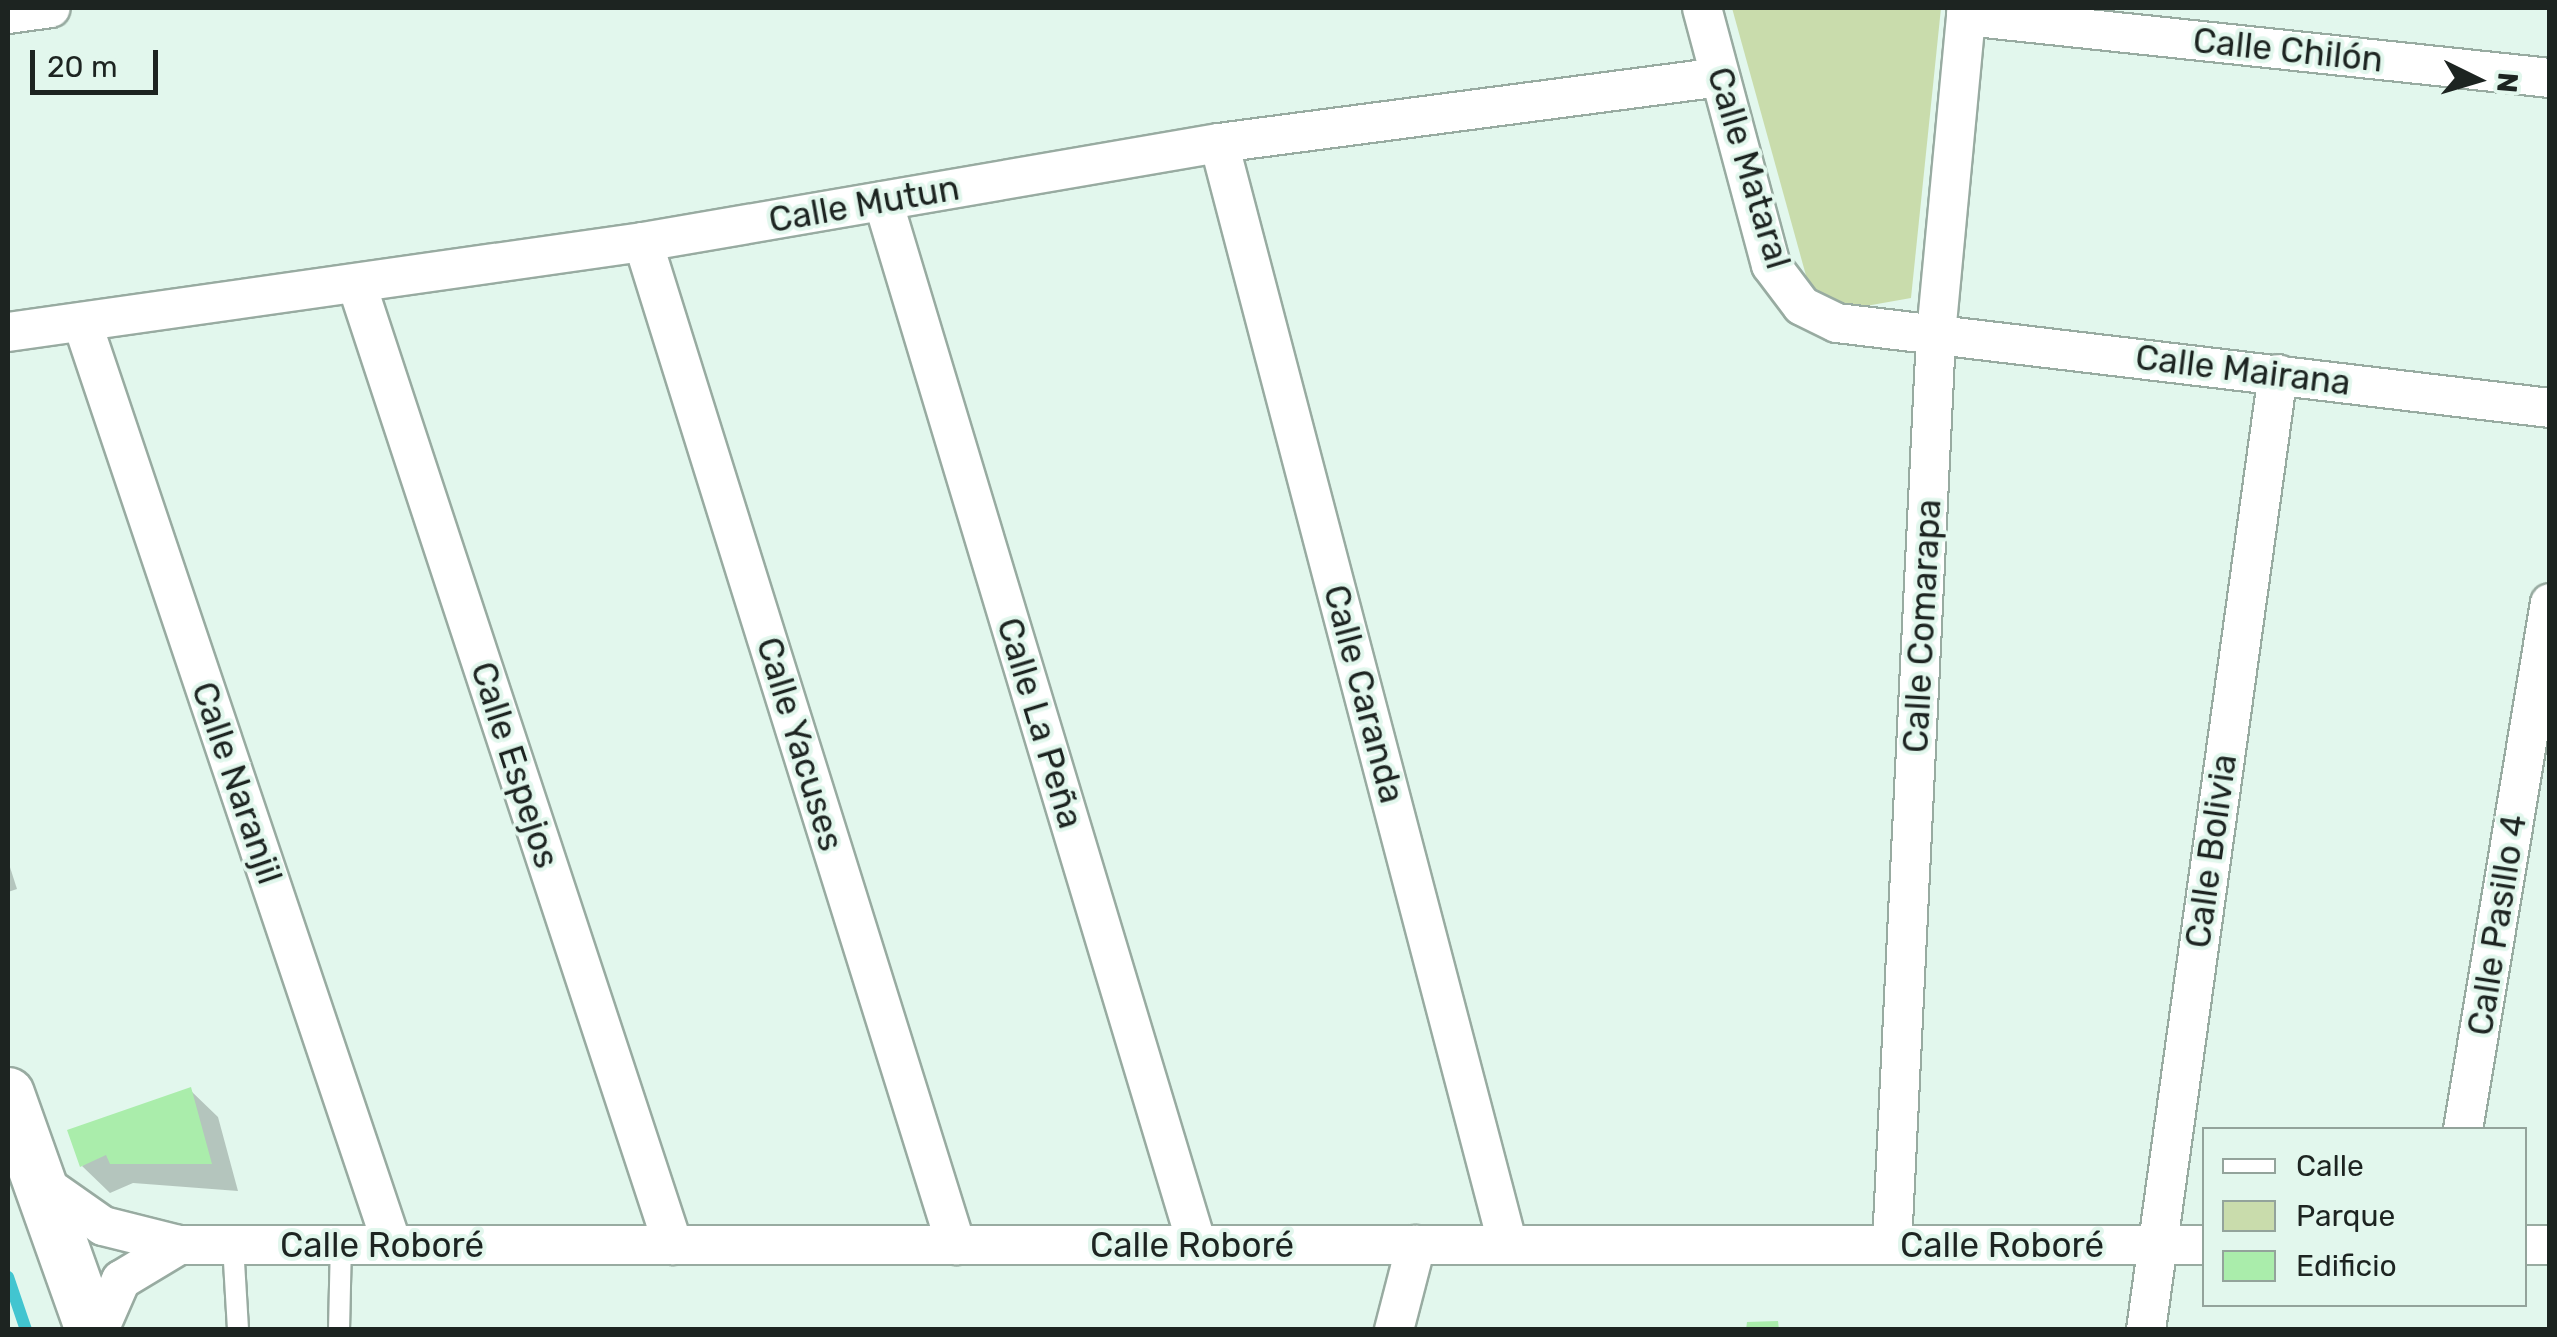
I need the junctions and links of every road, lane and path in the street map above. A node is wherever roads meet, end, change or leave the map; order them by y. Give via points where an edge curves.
1 (51, 8) edge
2 (1702, 8) edge
3 (1966, 12) edge
4 (8, 14) edge
5 (1720, 77) junction
6 (2550, 78) edge
7 (1219, 143) junction
8 (883, 201) junction
9 (643, 242) junction
10 (357, 285) junction
11 (82, 322) junction
12 (8, 332) edge
13 (1936, 334) junction
14 (2278, 374) junction
15 (2550, 408) edge
16 (2550, 602) edge
17 (8, 1094) edge
18 (2463, 1127) edge
19 (39, 1181) junction
20 (392, 1244) junction
21 (1197, 1244) junction
22 (179, 1245) junction
23 (233, 1245) junction
24 (341, 1245) junction
25 (674, 1245) junction
26 (956, 1245) junction
27 (1416, 1245) junction
28 (1508, 1245) junction
29 (1892, 1245) junction
30 (2156, 1245) junction
31 (2202, 1246) edge
32 (92, 1330) edge
33 (99, 1330) edge
34 (238, 1330) edge
35 (339, 1330) edge
36 (1394, 1330) edge
37 (2146, 1330) edge

1 - 4 street
2 - 5 street, Calle Mataral
3 - 6 street, Calle Chilón
3 - 13 street, Calle Comarapa
5 - 7 street, Calle Mutun
5 - 13 street, Calle Mataral via 1771,265 1802,306 1838,323
7 - 8 street, Calle Mutun
7 - 28 street, Calle Caranda
8 - 9 street, Calle Mutun
8 - 21 street, Calle La Peña
9 - 10 street, Calle Mutun
9 - 26 street, Calle Yacuses
10 - 11 street, Calle Mutun
10 - 25 street, Calle Espejos
11 - 12 street, Calle Mutun
11 - 20 street, Calle Naranjil
13 - 14 street, Calle Mairana
13 - 29 street, Calle Comarapa
14 - 15 street, Calle Mairana
14 - 30 street, Calle Bolivia
16 - 18 street, Calle Pasillo 4
17 - 19 main road
19 - 22 street, Calle Roboré via 103,1226
19 - 32 main road
20 - 24 street, Calle Roboré
20 - 25 street, Calle Roboré
21 - 26 street, Calle Roboré
21 - 27 street, Calle Roboré
22 - 23 street, Calle Roboré
22 - 33 street via 120,1280
23 - 24 street, Calle Roboré
23 - 34 lane
24 - 35 lane
25 - 26 street, Calle Roboré
27 - 28 street, Calle Roboré
27 - 36 street
28 - 29 street, Calle Roboré
29 - 30 street, Calle Roboré
30 - 31 street, Calle Roboré
30 - 37 street, Calle Bolivia

